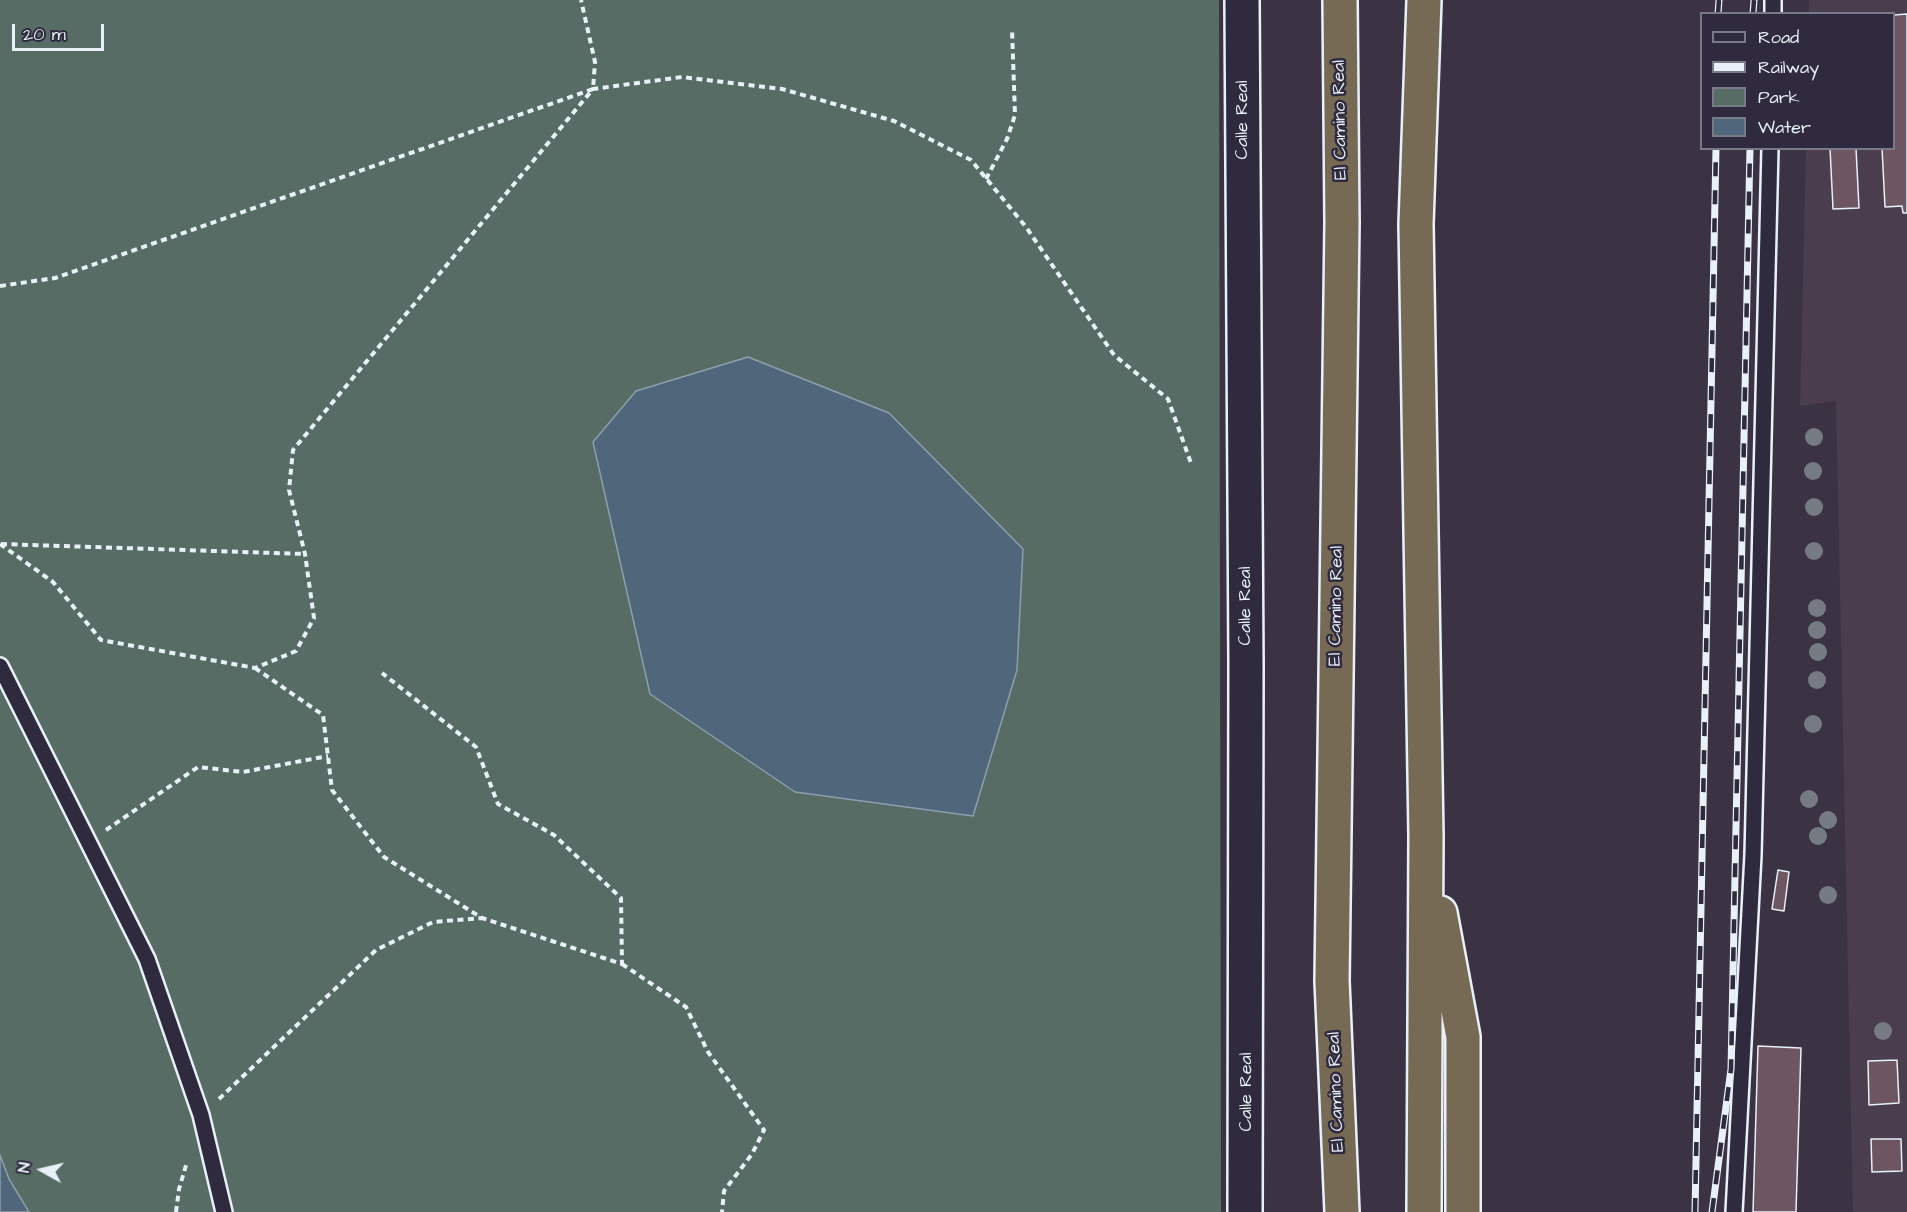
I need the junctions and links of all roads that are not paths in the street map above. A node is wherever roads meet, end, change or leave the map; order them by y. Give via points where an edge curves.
1 (1242, 0) edge
2 (1340, 0) edge
3 (1424, 0) edge
4 (1770, 150) edge
5 (0, 666) edge
6 (1426, 836) junction
7 (224, 1212) edge
8 (1245, 1212) edge
9 (1342, 1212) edge
10 (1424, 1212) edge
11 (1463, 1212) edge
12 (1734, 1212) edge

1 - 8 main road, Calle Real
2 - 9 highway, El Camino Real via 1342,222 1332,981
3 - 6 highway via 1416,224
4 - 12 lane via 1753,855
5 - 7 lane via 147,959 201,1115
6 - 10 highway
6 - 11 highway via 1463,1037

